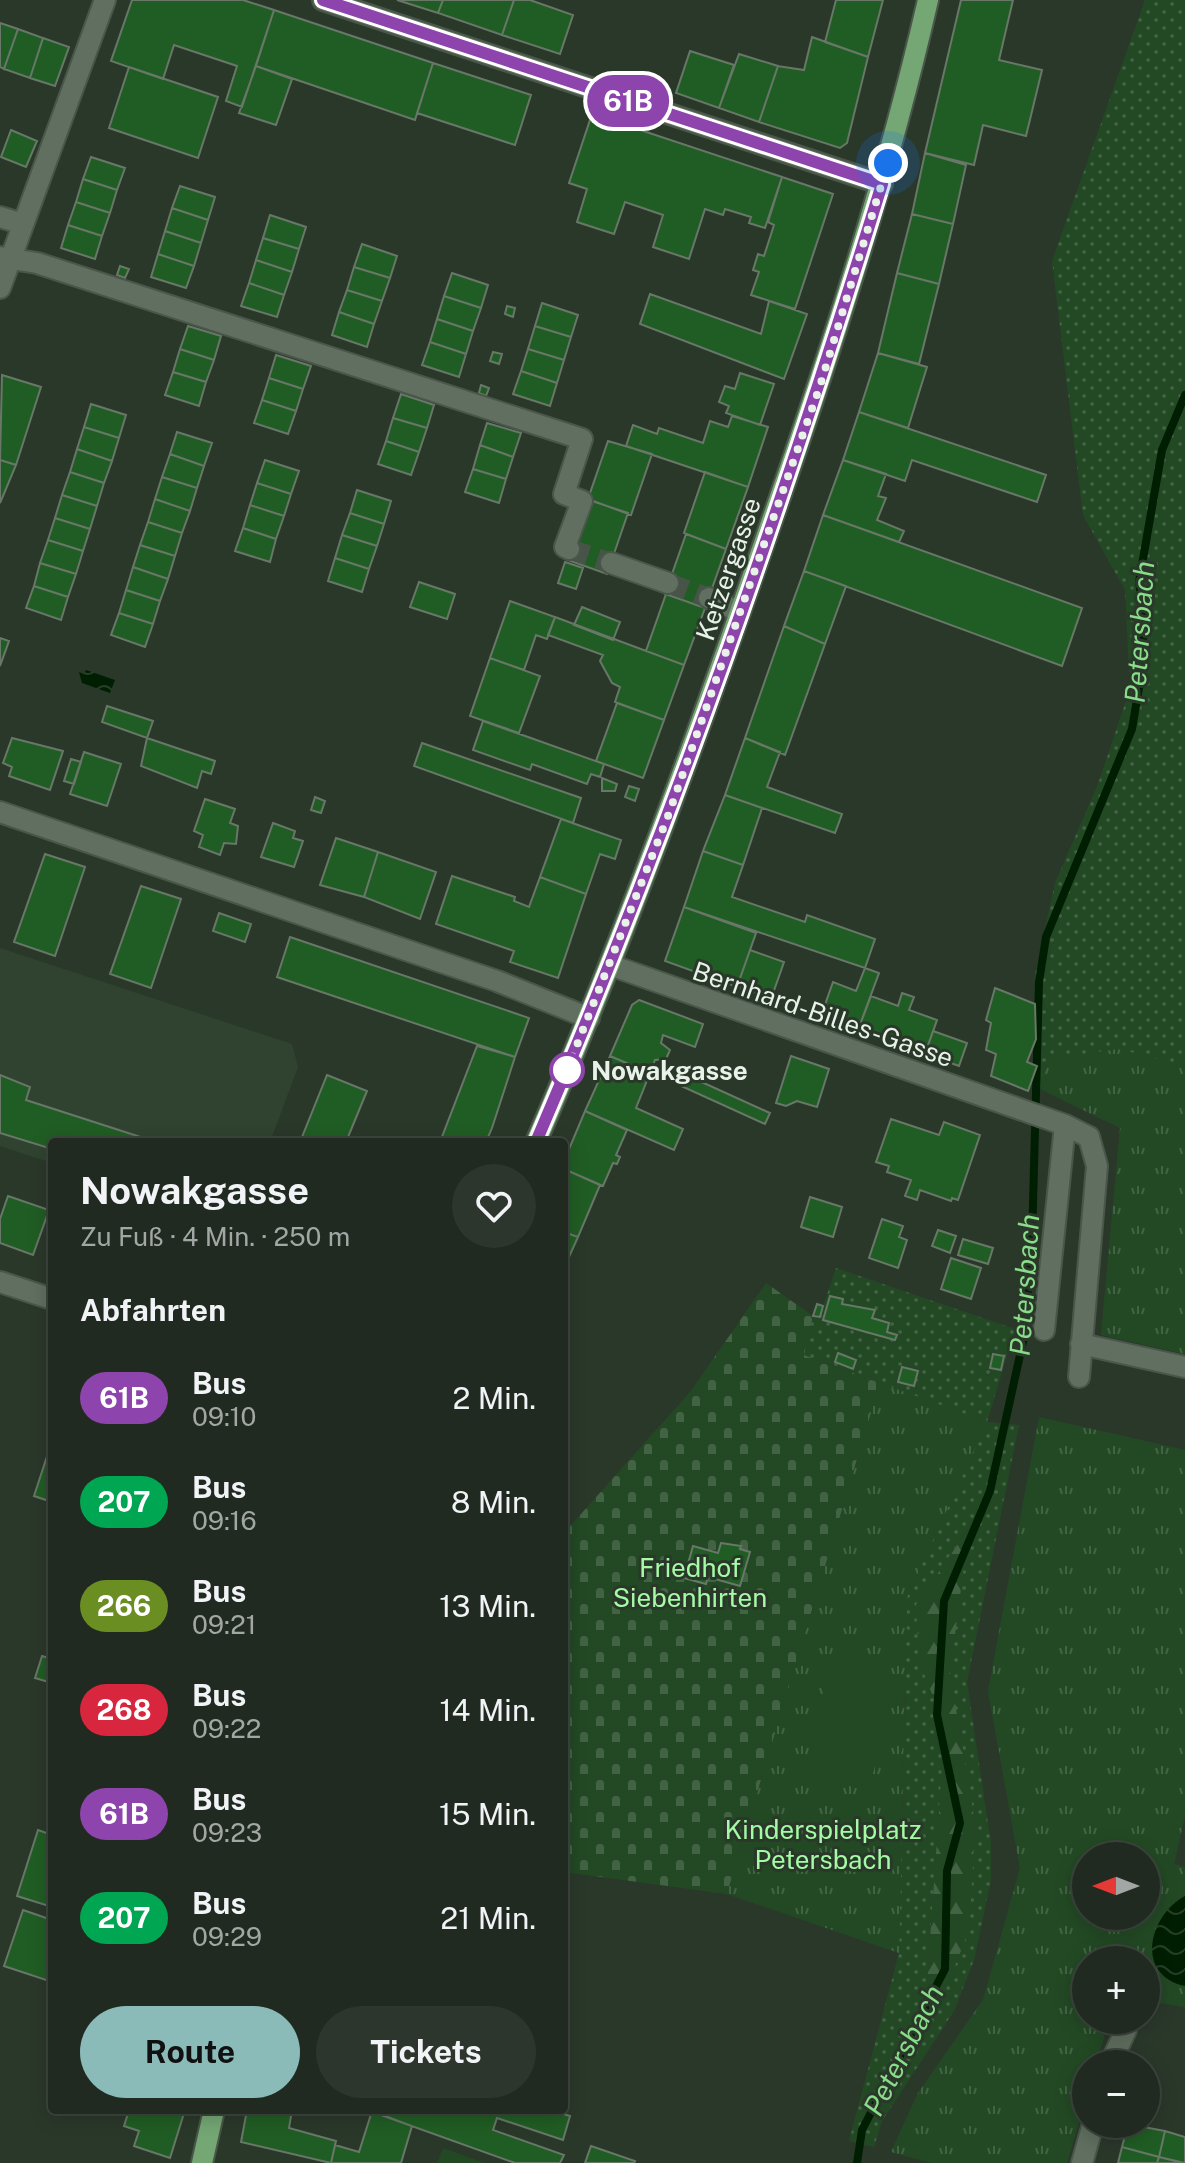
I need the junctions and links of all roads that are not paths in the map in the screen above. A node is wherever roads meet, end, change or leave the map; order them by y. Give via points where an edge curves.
1 (105, 0) edge
2 (323, 0) edge
3 (928, 0) edge
4 (882, 184) junction
5 (0, 217) edge
6 (23, 224) junction
7 (5, 258) edge
8 (0, 288) edge
9 (569, 549) dead end
10 (611, 563) tunnel mouth
11 (668, 583) tunnel mouth
12 (709, 598) tunnel mouth
13 (740, 612) junction
14 (0, 812) edge
15 (610, 965) junction
16 (589, 1018) junction
17 (1065, 1125) junction
18 (538, 1138) edge
19 (0, 1282) edge
20 (48, 1298) edge
21 (1044, 1330) dead end
22 (1081, 1344) junction
23 (1185, 1367) edge
24 (1079, 1377) dead end
25 (213, 2114) edge
26 (1089, 2138) edge
27 (202, 2163) edge
28 (1082, 2163) edge

1 - 6 street
2 - 4 street
3 - 4 main road, Ketzergasse
4 - 13 main road, Ketzergasse via 820,386
5 - 6 street
6 - 7 street
7 - 8 street
7 - 9 street via 37,263 582,439 564,494 582,501 565,547
10 - 11 street
12 - 13 street
13 - 15 main road, Ketzergasse
14 - 16 street via 497,981
15 - 16 main road, Ketzergasse
15 - 17 street, Bernhard-Billes-Gasse
16 - 18 main road, Ketzergasse
17 - 21 street
17 - 22 street via 1089,1137 1097,1166
19 - 20 street
22 - 23 street
22 - 24 street
25 - 27 main road
26 - 28 street

